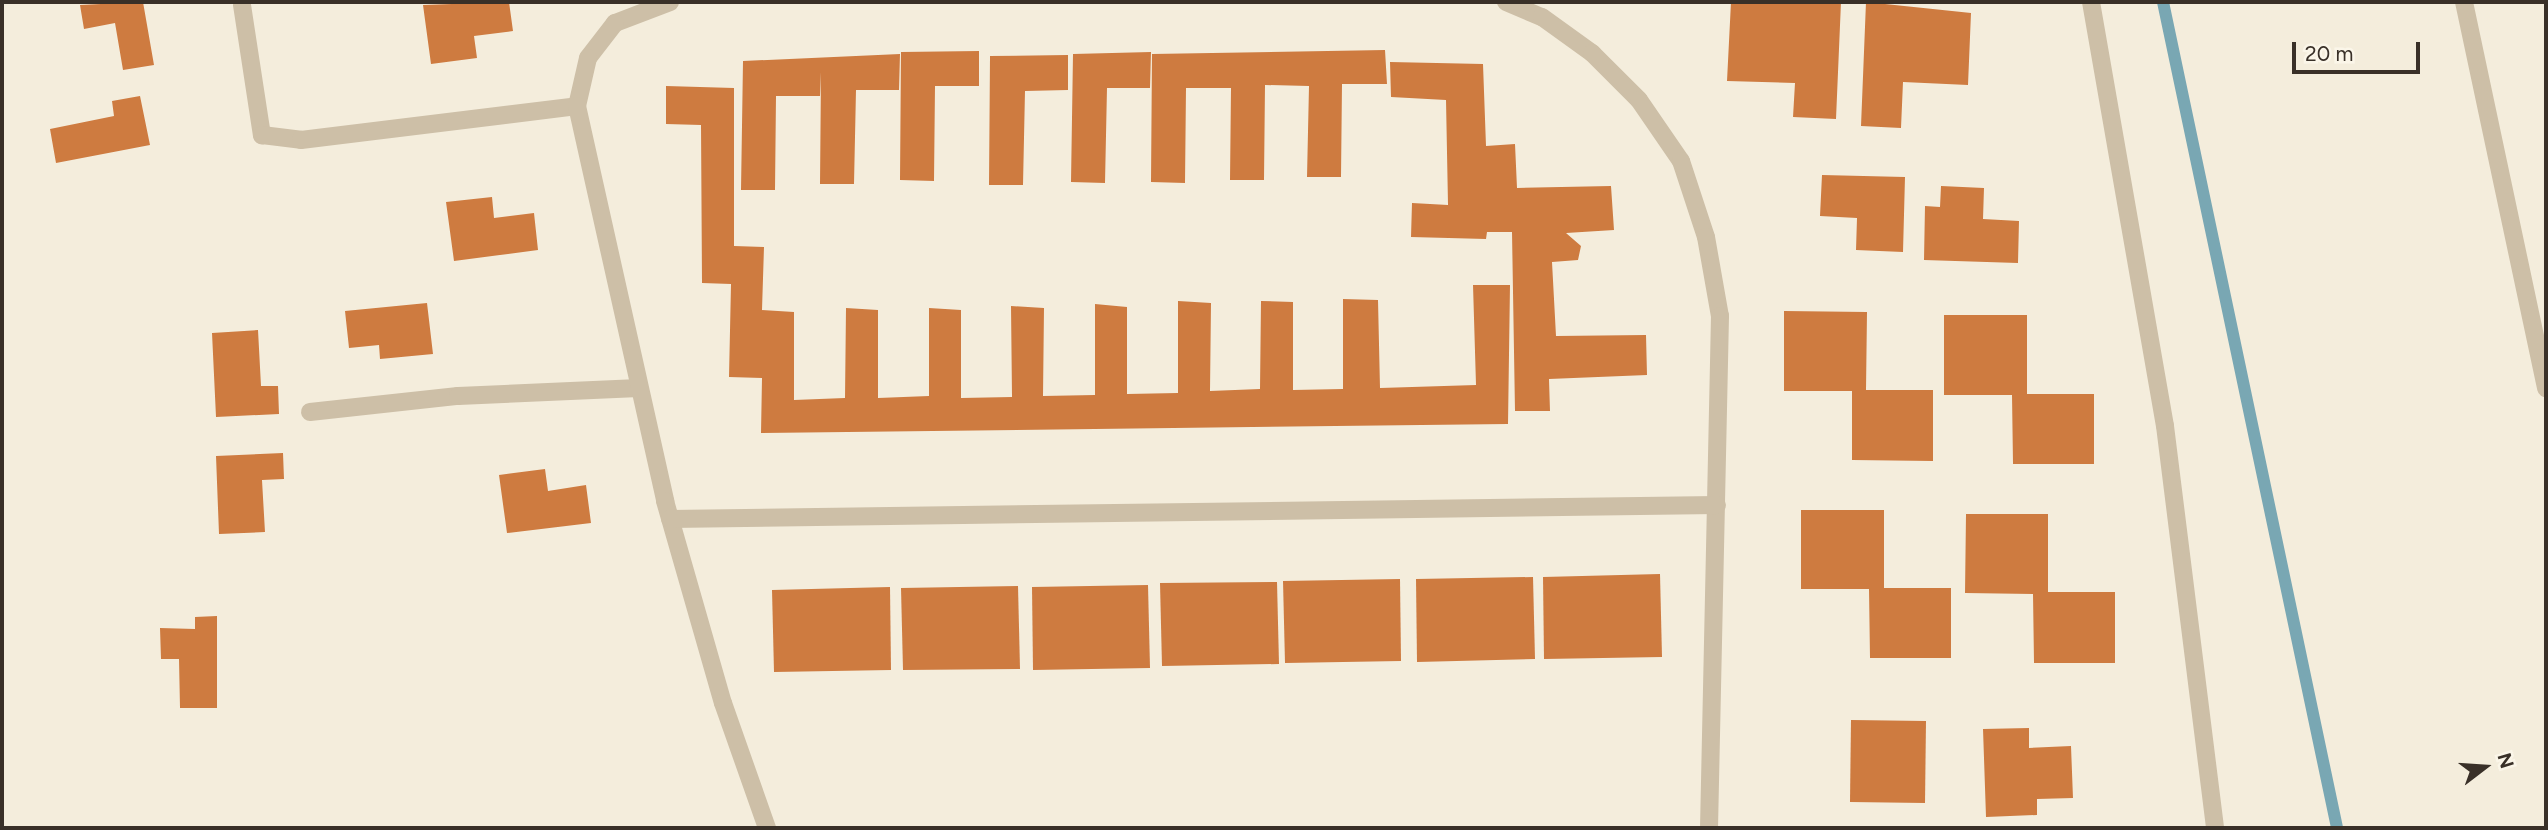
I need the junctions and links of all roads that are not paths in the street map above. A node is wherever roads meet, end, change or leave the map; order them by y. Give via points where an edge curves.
1 (670, 2) edge
2 (1506, 2) edge
3 (2091, 2) edge
4 (2464, 2) edge
5 (242, 5) dead end
6 (577, 106) junction
7 (639, 388) junction
8 (2546, 388) edge
9 (310, 412) dead end
10 (1717, 505) junction
11 (670, 519) junction
12 (767, 828) edge
13 (1709, 828) edge
14 (2215, 828) edge

1 - 6 street via 615,23 587,58
2 - 10 street via 1542,17 1592,53 1639,100 1681,161 1706,237 1720,316
3 - 14 street via 2165,426
4 - 8 street
5 - 6 street via 262,135 301,140
6 - 7 street
7 - 9 street via 458,396
7 - 11 street
10 - 11 street
10 - 13 street
11 - 12 street via 723,703

